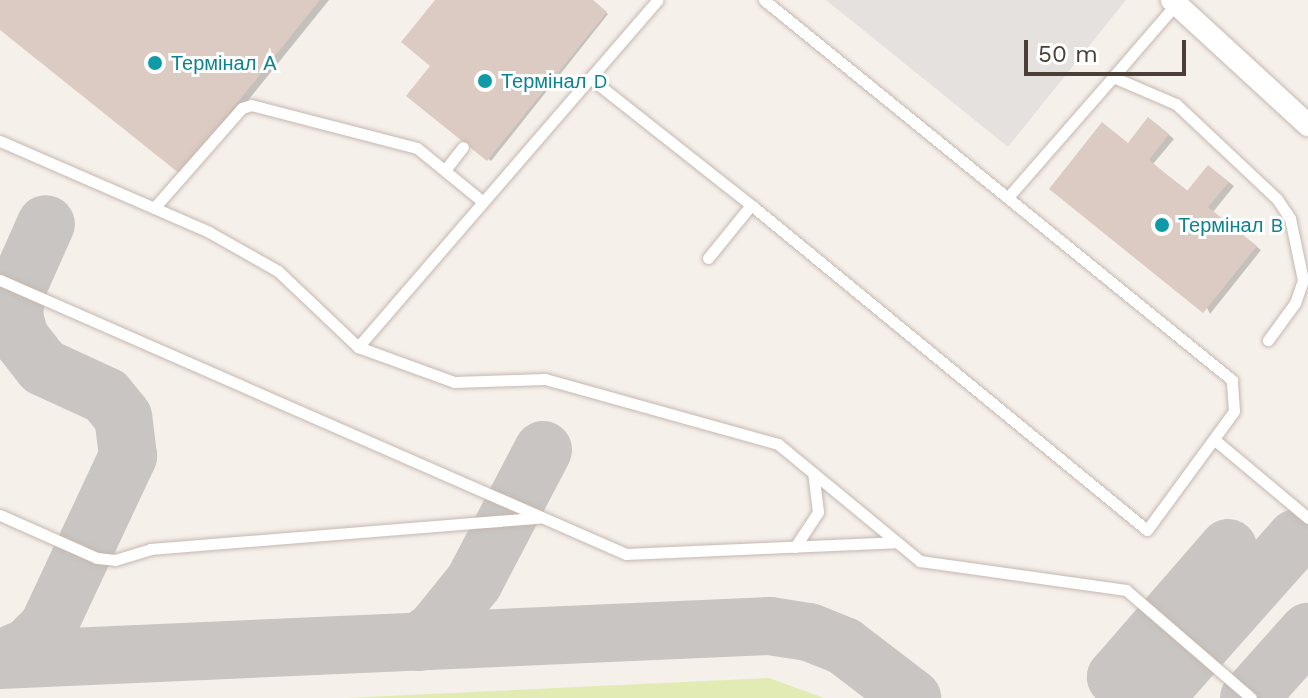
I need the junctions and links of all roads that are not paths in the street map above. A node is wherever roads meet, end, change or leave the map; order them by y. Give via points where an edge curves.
1 (657, 0) edge
2 (764, 0) edge
3 (1174, 2) edge
4 (1113, 77) junction
5 (590, 78) junction
6 (1308, 125) edge
7 (0, 141) edge
8 (463, 147) dead end
9 (445, 170) junction
10 (1009, 196) junction
11 (483, 202) junction
12 (751, 205) junction
13 (154, 208) junction
14 (708, 258) dead end
15 (0, 280) edge
16 (1268, 340) dead end
17 (358, 347) junction
18 (1216, 441) junction
19 (813, 473) junction
20 (0, 515) edge
21 (540, 518) junction
22 (1308, 518) edge
23 (896, 542) junction
24 (795, 547) junction
25 (1251, 698) edge

1 - 5 lane
2 - 10 lane
3 - 4 lane
3 - 6 street
4 - 10 lane
4 - 16 lane via 1176,104 1277,199 1290,218 1303,280 1295,303
5 - 11 lane
5 - 12 lane
7 - 13 lane
8 - 9 lane
9 - 11 lane
9 - 13 lane via 396,139 251,105 242,108
10 - 18 lane via 1232,380 1234,411
11 - 17 lane
12 - 14 lane
12 - 18 lane via 1147,530
13 - 17 lane via 278,271
15 - 21 lane
17 - 19 lane via 454,382 545,379 778,444
18 - 22 lane
19 - 23 lane
19 - 24 lane via 818,512
20 - 21 lane via 97,558 115,560 150,549
21 - 24 lane via 626,554
23 - 24 lane
23 - 25 lane via 920,561 1126,590

